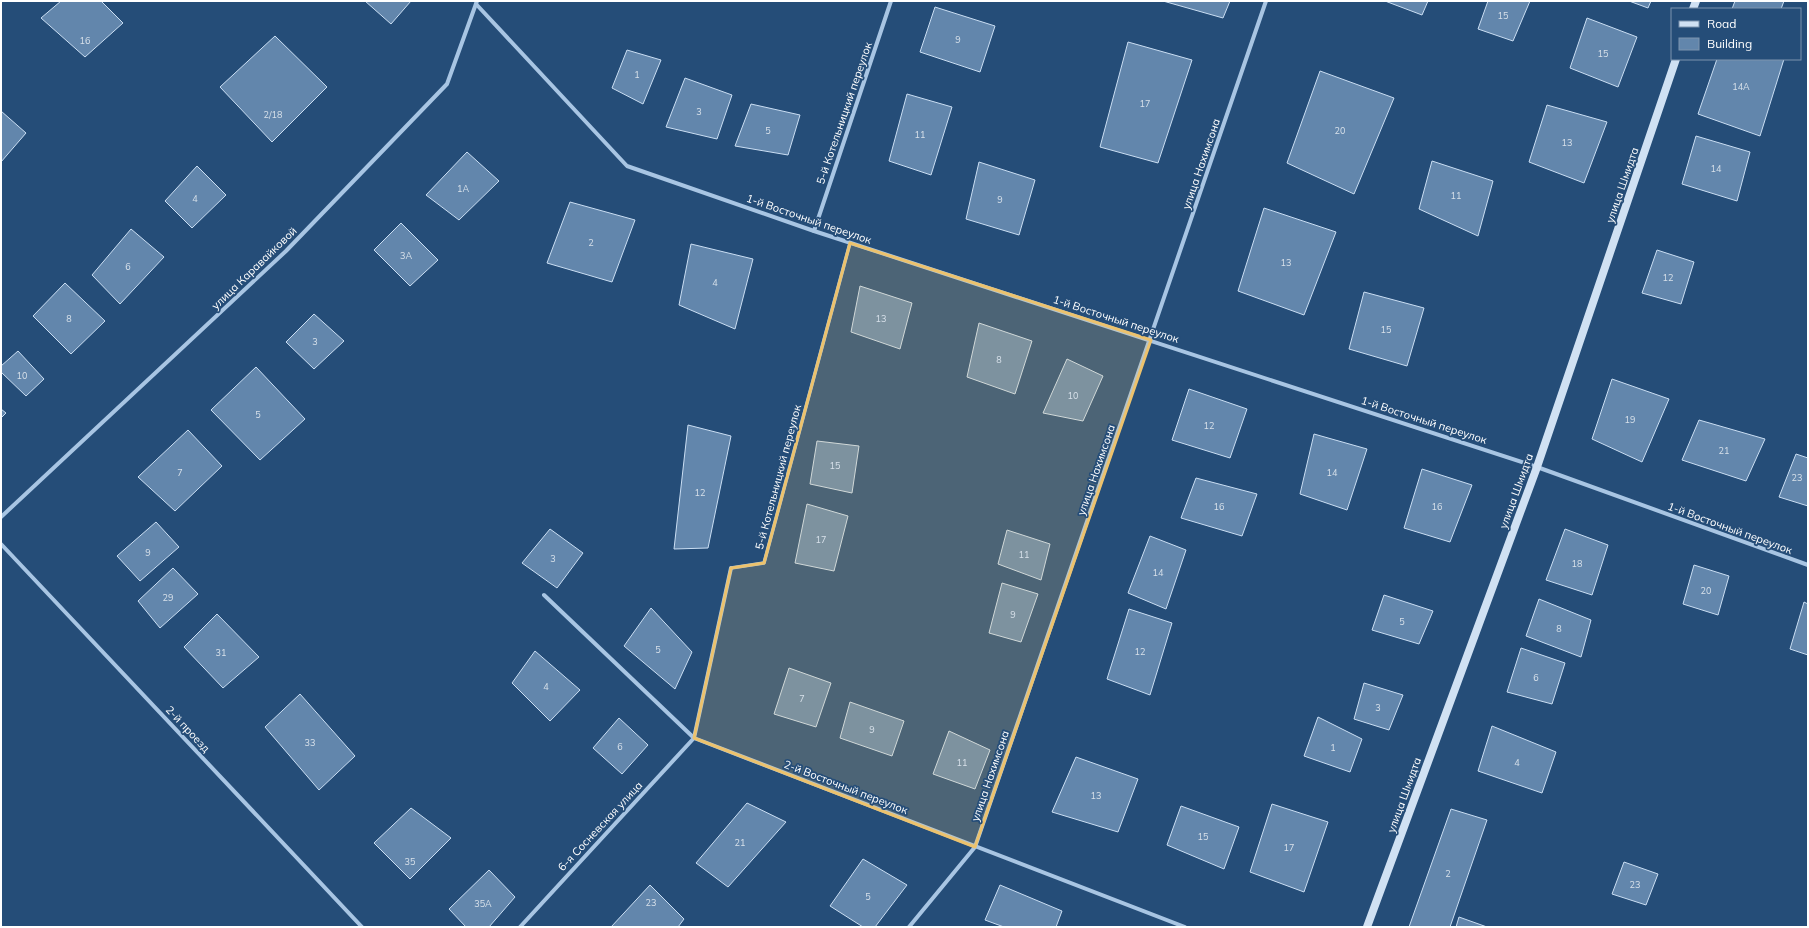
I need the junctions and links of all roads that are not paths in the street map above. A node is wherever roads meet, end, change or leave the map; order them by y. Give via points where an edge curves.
1 (891, 1) edge
2 (1266, 1) edge
3 (477, 2) edge
4 (1676, 60) edge
5 (814, 231) junction
6 (850, 242) junction
7 (1151, 340) junction
8 (1537, 467) junction
9 (1, 517) edge
10 (1, 544) edge
11 (1808, 566) edge
12 (731, 568) joint
13 (544, 596) dead end
14 (694, 738) junction
15 (975, 846) junction
16 (362, 927) edge
17 (520, 927) edge
18 (909, 927) edge
19 (1185, 927) edge
20 (1367, 927) edge

1 - 5 street, 5-й Котельницкий переулок
2 - 7 street, улица Нахимсона
3 - 5 street, 1-й Восточный переулок via 627,166
3 - 9 street, улица Каравайковой via 447,84 286,251
4 - 8 main road, улица Шмидта
5 - 6 street, 1-й Восточный переулок
6 - 7 street, 1-й Восточный переулок
6 - 12 street, 5-й Котельницкий переулок via 764,563
7 - 8 street, 1-й Восточный переулок
7 - 15 street, улица Нахимсона
8 - 11 street, 1-й Восточный переулок
8 - 20 main road, улица Шмидта
10 - 16 street, 2-й проезд
12 - 14 street, 5-й Котельницкий переулок
13 - 14 street, 2-й Восточный переулок
14 - 15 street, 2-й Восточный переулок
14 - 17 street, 6-я Сосневская улица
15 - 18 street, улица Нахимсона
15 - 19 street, 2-й Восточный переулок

